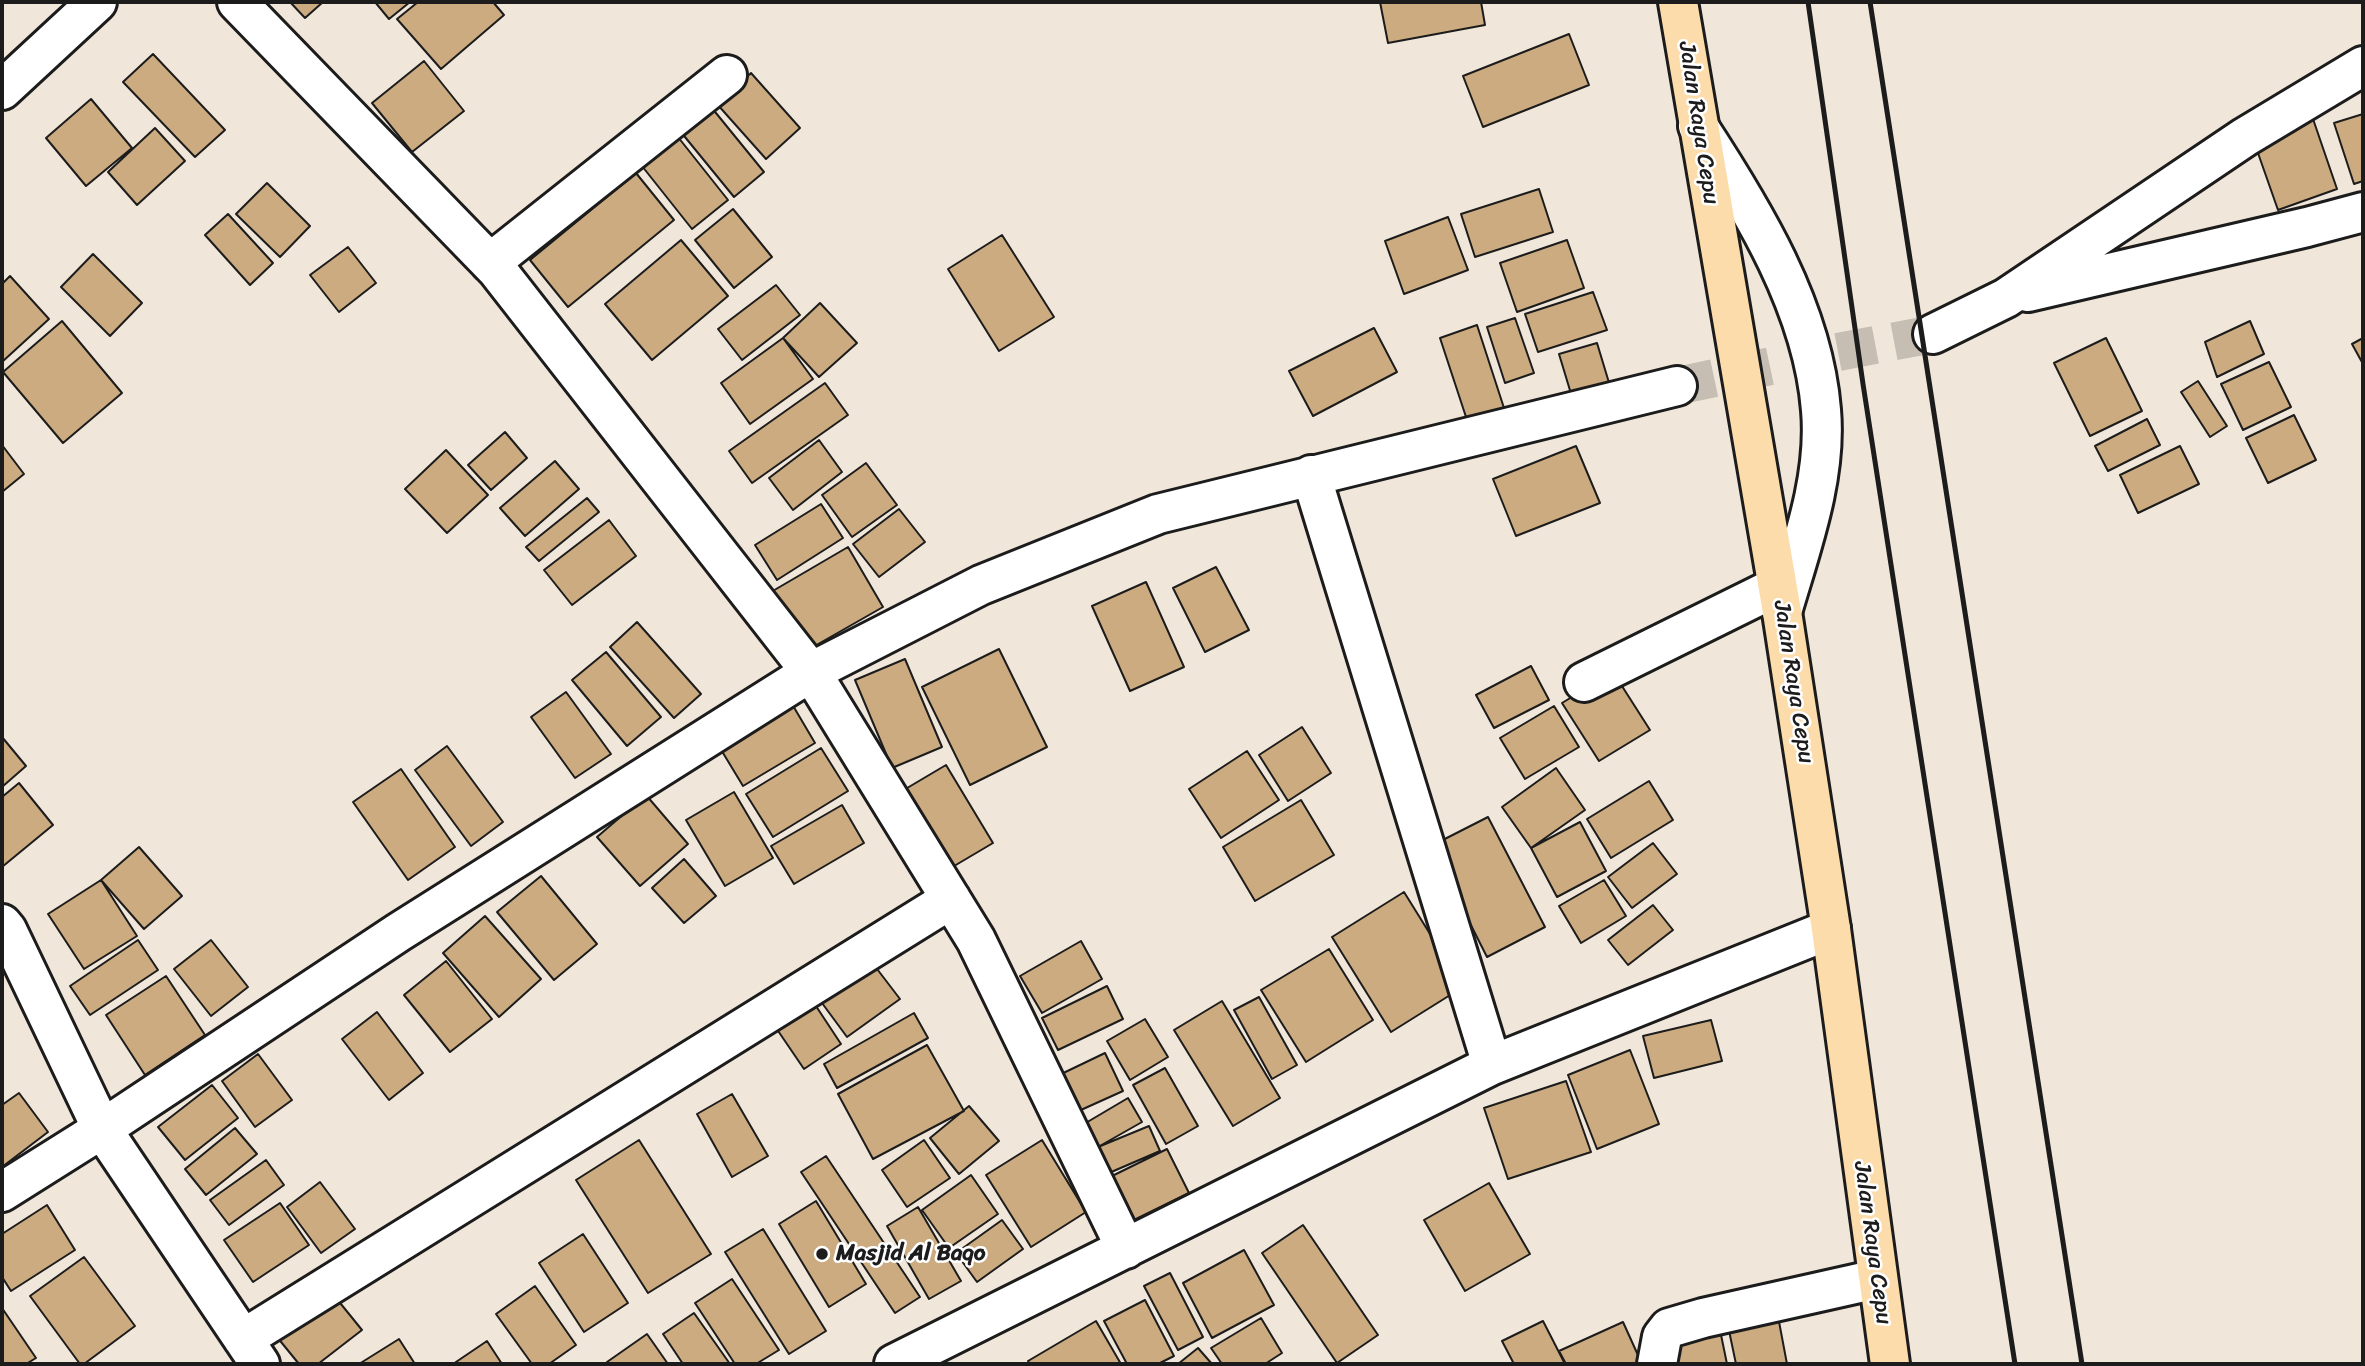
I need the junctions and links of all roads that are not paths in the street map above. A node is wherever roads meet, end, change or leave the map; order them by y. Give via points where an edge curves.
1 (97, 2) edge
2 (237, 2) edge
3 (1678, 2) edge
4 (2363, 66) edge
5 (727, 75) dead end
6 (2, 90) edge
7 (1697, 124) junction
8 (2363, 212) edge
9 (490, 263) junction
10 (2006, 298) junction
11 (1933, 334) tunnel mouth
12 (1678, 386) tunnel mouth
13 (1311, 475) junction
14 (1780, 599) junction
15 (811, 671) junction
16 (1584, 682) dead end
17 (951, 900) junction
18 (2, 923) edge
19 (1831, 929) junction
20 (1492, 1065) junction
21 (102, 1129) junction
22 (2, 1192) edge
23 (1126, 1249) junction
24 (1877, 1279) junction
25 (252, 1352) edge
26 (894, 1364) edge
27 (1657, 1364) edge
28 (1890, 1364) edge

1 - 6 street
2 - 9 street
3 - 7 highway, Jalan Raya Cepu
4 - 10 street via 2245,138
5 - 9 street
7 - 14 highway, Jalan Raya Cepu
7 - 14 street via 1739,188 1771,251 1803,323 1812,357 1821,412 1818,468 1809,523
8 - 10 street
9 - 15 street
10 - 11 street
12 - 13 street
13 - 15 street via 1158,514 981,585
13 - 20 street
14 - 16 street
14 - 19 highway, Jalan Raya Cepu
15 - 17 street
15 - 21 street via 399,932
17 - 23 street via 976,940
17 - 25 street
18 - 21 street
19 - 20 street
19 - 24 highway, Jalan Raya Cepu
20 - 23 street
21 - 22 street
21 - 25 street
23 - 26 street
24 - 27 street via 1669,1328 1662,1337
24 - 28 highway, Jalan Raya Cepu

